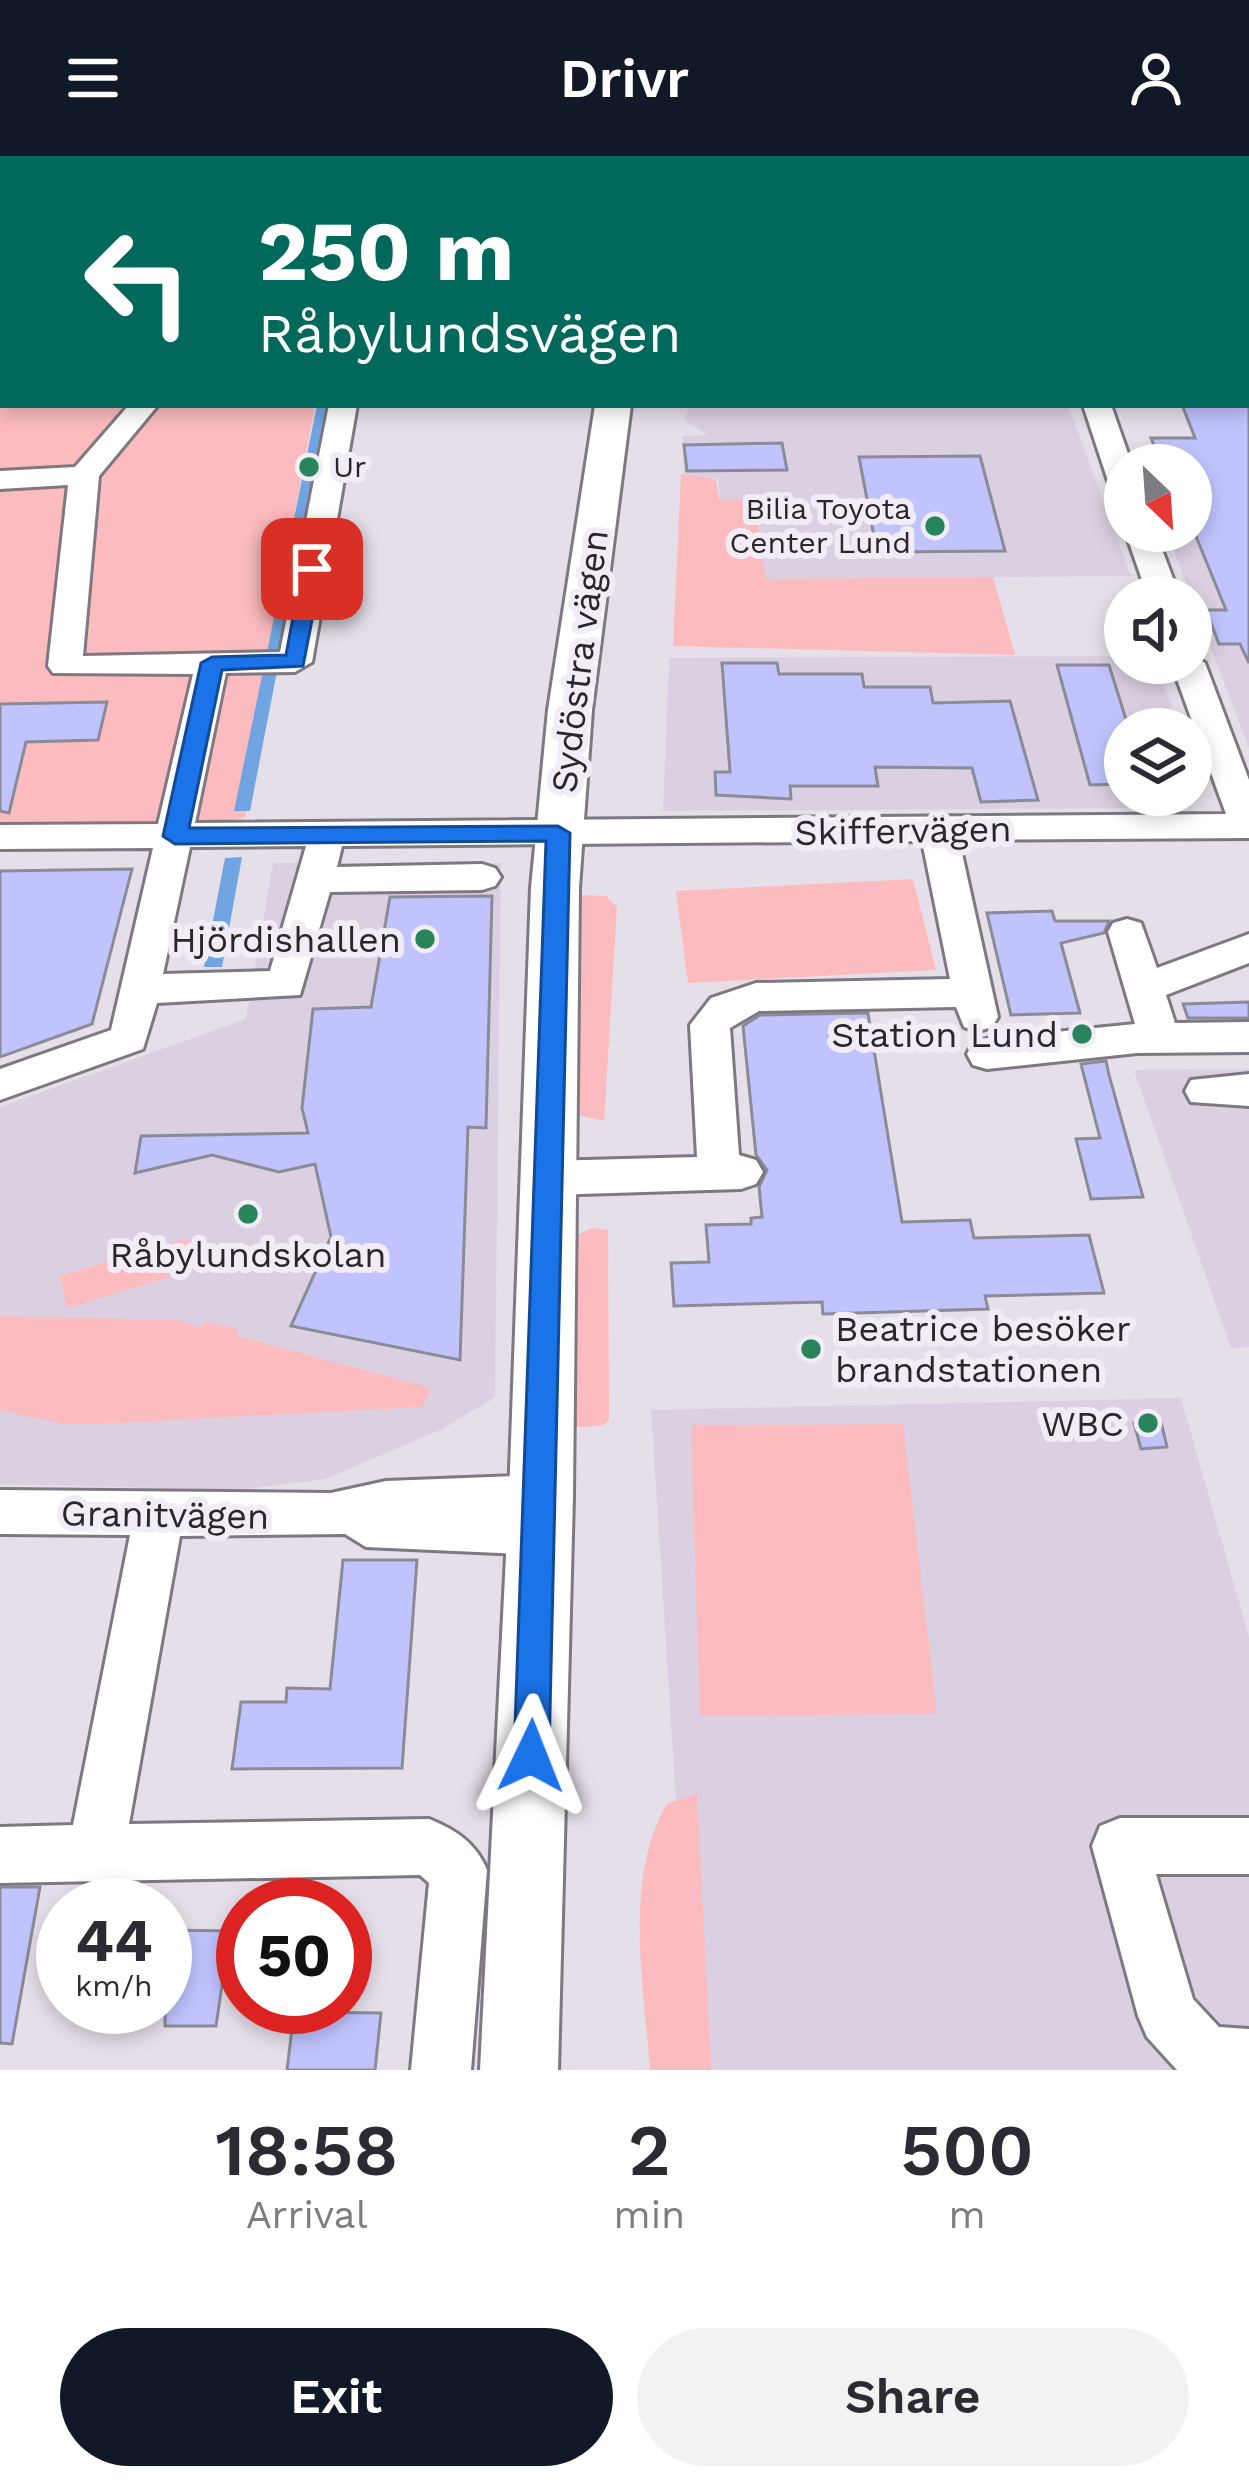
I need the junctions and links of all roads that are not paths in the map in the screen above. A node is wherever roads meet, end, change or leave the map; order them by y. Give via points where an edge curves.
1 (141, 408) edge
2 (342, 408) edge
3 (613, 408) edge
4 (1098, 408) edge
5 (1110, 444) edge
6 (84, 475) junction
7 (0, 480) edge
8 (223, 663) junction
9 (1196, 684) edge
10 (1248, 826) edge
11 (938, 829) junction
12 (558, 833) junction
13 (327, 835) junction
14 (175, 836) junction
15 (0, 838) edge
16 (482, 877) dead end
17 (314, 880) junction
18 (1127, 932) dead end
19 (1249, 949) edge
20 (1144, 988) junction
21 (141, 989) junction
22 (980, 1022) junction
23 (1249, 1037) edge
24 (1159, 1038) junction
25 (0, 1085) edge
26 (1249, 1090) edge
27 (1206, 1091) dead end
28 (548, 1178) junction
29 (0, 1512) edge
30 (159, 1514) junction
31 (541, 1515) junction
32 (1249, 1846) edge
33 (0, 1855) edge
34 (95, 1855) junction
35 (1249, 2060) edge
36 (441, 2070) edge
37 (519, 2070) edge

1 - 6 street
2 - 8 street via 295,662
3 - 12 main road, Sydöstra vägen
4 - 5 street
6 - 7 street
6 - 8 street via 65,666
8 - 14 street
9 - 10 street
10 - 11 street, Skiffervägen
11 - 12 street, Skiffervägen
11 - 22 street
12 - 13 street, Skiffervägen
12 - 28 main road, Sydöstra vägen
13 - 14 street, Skiffervägen
13 - 17 street
14 - 15 street, Skiffervägen
14 - 21 street
16 - 17 street
17 - 21 street via 286,985
18 - 20 street
19 - 20 street
20 - 24 street
21 - 25 street via 129,1040
22 - 24 street via 1059,1052 1108,1038
22 - 28 street via 756,997 725,1008 708,1036 730,1173
23 - 24 street
26 - 27 street
28 - 31 main road, Sydöstra vägen
29 - 30 street, Granitvägen
30 - 31 street, Granitvägen via 331,1515 383,1530
30 - 34 street
31 - 37 main road, Sydöstra vägen
32 - 35 street via 1120,1846 1179,2035 1205,2056
33 - 34 street
34 - 36 street via 429,1847 459,1870

